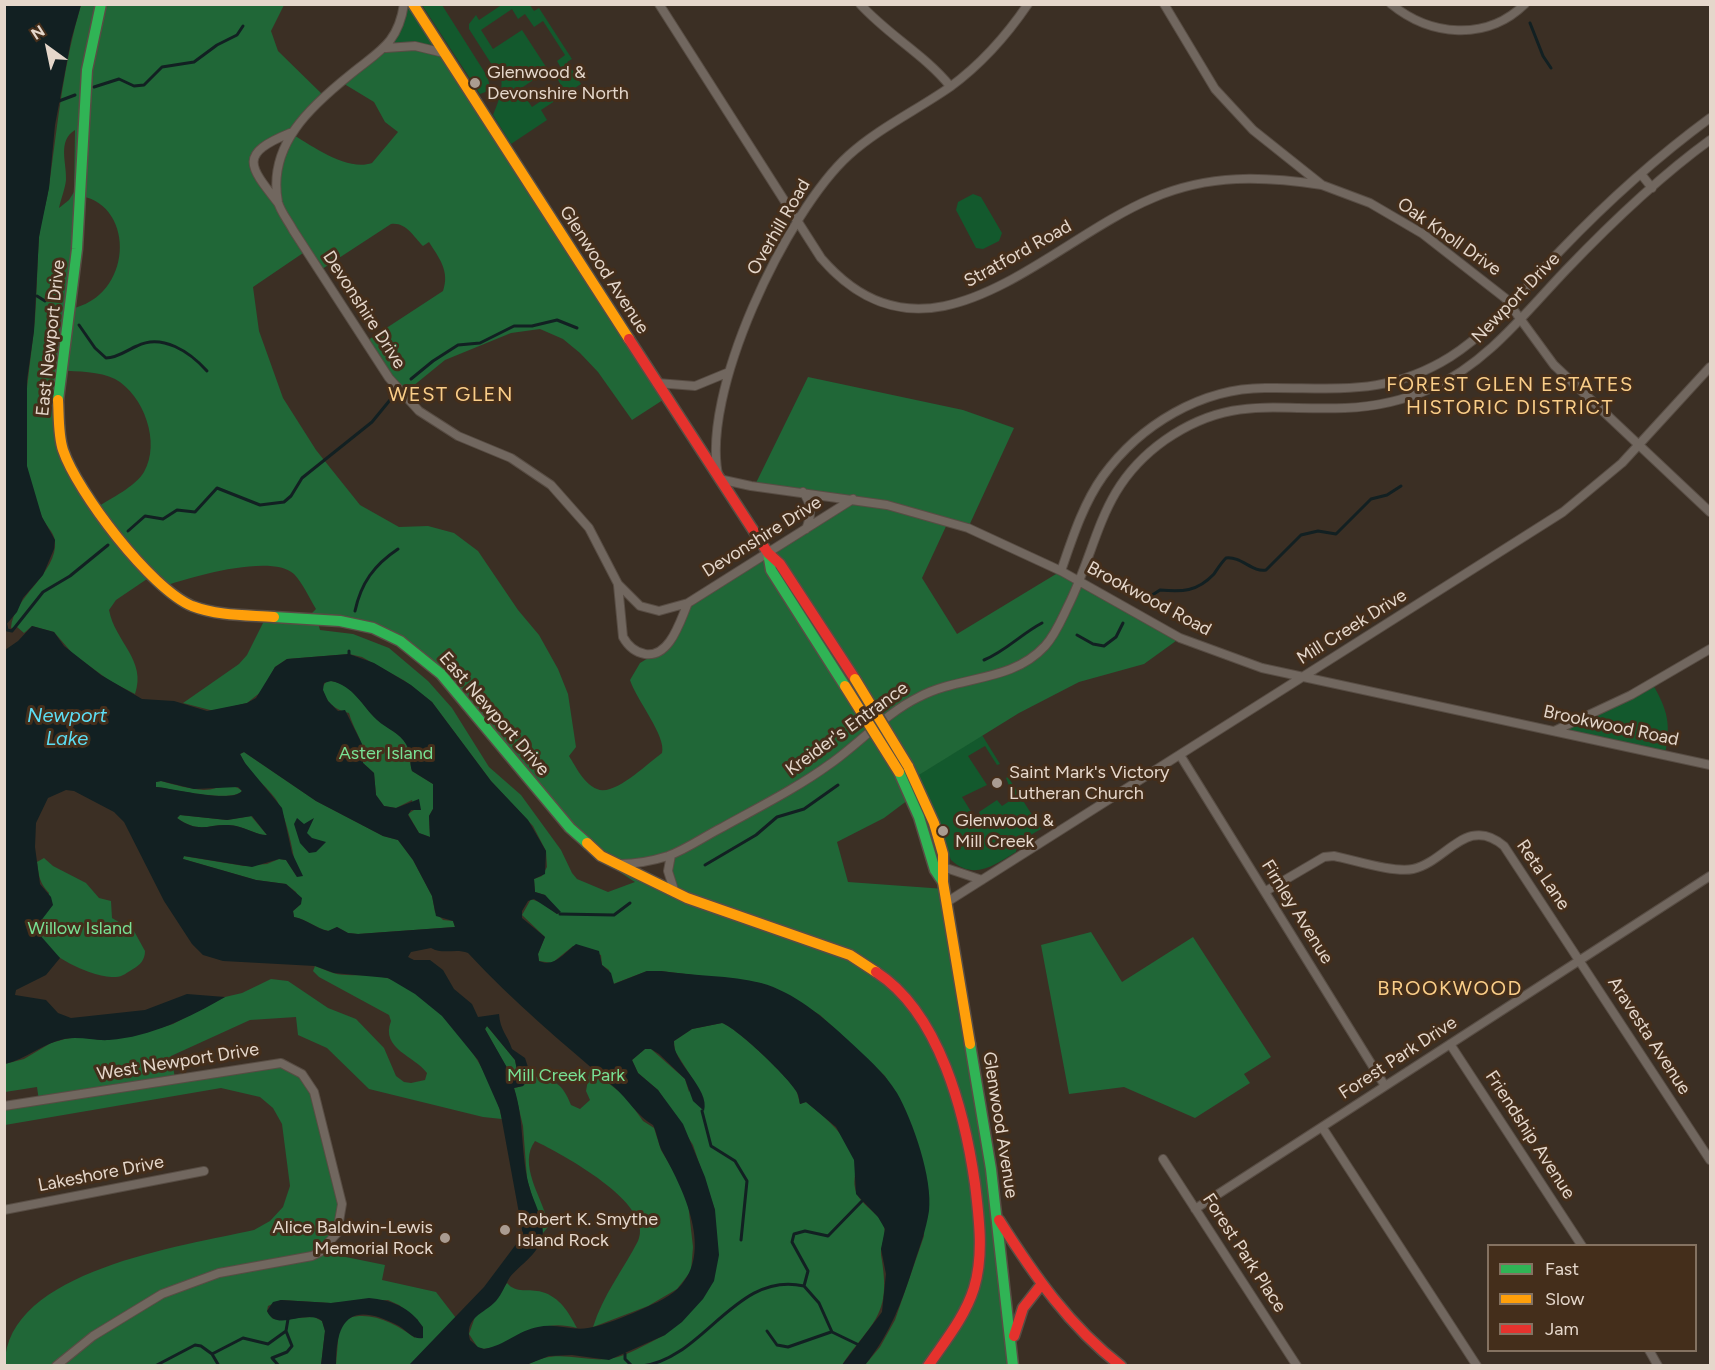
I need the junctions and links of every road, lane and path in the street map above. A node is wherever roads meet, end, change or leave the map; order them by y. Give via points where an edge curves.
1 (101, 4) edge
2 (404, 4) edge
3 (413, 4) edge
4 (659, 4) edge
5 (860, 4) edge
6 (1028, 4) edge
7 (1164, 4) edge
8 (1390, 4) edge
9 (1525, 4) edge
10 (386, 48) junction
11 (444, 53) junction
12 (950, 86) junction
13 (1710, 117) edge
14 (290, 132) junction
15 (1710, 140) edge
16 (1641, 174) junction
17 (1322, 184) junction
18 (1652, 188) junction
19 (278, 203) junction
20 (798, 222) junction
21 (1510, 304) junction
22 (1520, 320) junction
23 (1710, 367) edge
24 (729, 372) junction
25 (657, 383) junction
26 (1278, 388) junction
27 (1278, 405) junction
28 (1640, 444) junction
29 (719, 479) junction
30 (802, 492) junction
31 (853, 499) junction
32 (1710, 512) edge
33 (806, 529) junction
34 (768, 553) junction
35 (1060, 571) junction
36 (1080, 582) junction
37 (618, 584) junction
38 (688, 603) junction
39 (1710, 649) edge
40 (1304, 677) junction
41 (1554, 731) junction
42 (1180, 755) junction
43 (1710, 765) edge
44 (903, 769) junction
45 (671, 855) junction
46 (614, 864) junction
47 (946, 868) junction
48 (1710, 876) edge
49 (982, 880) junction
50 (943, 882) junction
51 (1266, 891) junction
52 (675, 893) junction
53 (947, 902) junction
54 (1579, 960) junction
55 (1450, 1044) junction
56 (1385, 1086) junction
57 (4, 1106) edge
58 (1322, 1127) junction
59 (1163, 1159) dead end
60 (1710, 1160) edge
61 (204, 1171) dead end
62 (1195, 1209) junction
63 (4, 1210) edge
64 (997, 1218) junction
65 (1581, 1244) edge
66 (1041, 1285) junction
67 (1012, 1345) junction
68 (1649, 1352) edge
69 (56, 1365) edge
70 (928, 1365) edge
71 (1013, 1365) edge
72 (1121, 1365) edge
73 (1297, 1365) edge
74 (1477, 1365) edge
75 (1658, 1365) edge

1 - 46 street, East Newport Drive via 87,70 77,249 58,401 62,448 76,479 144,569 182,600 223,614 357,624 385,633 416,651 441,674 570,828
2 - 10 street, Devonshire Drive via 396,33
3 - 11 street, Glenwood Avenue
4 - 20 street, Stratford Road
5 - 12 street via 937,69
6 - 12 street, Overhill Road via 991,50
7 - 17 street, Oak Knoll Drive via 1201,69 1233,111 1268,144
8 - 9 street via 1419,23 1453,31 1498,23
10 - 11 street via 415,46
10 - 14 street, Devonshire Drive via 337,85
11 - 25 street, Glenwood Avenue
12 - 20 street, Overhill Road via 849,154 821,185
13 - 16 street, Newport Drive
14 - 19 street, Devonshire Drive via 280,164
14 - 19 street, Devonshire Drive via 264,143 255,155 257,176
15 - 18 street, Newport Drive
16 - 18 street
16 - 21 street, Newport Drive via 1586,224
17 - 20 street, Stratford Road via 1257,177 1174,190 1128,210 978,296 930,310 889,306 853,289 820,258
17 - 21 street, Oak Knoll Drive via 1370,203 1423,234
18 - 22 street, Newport Drive
19 - 37 street, Devonshire Drive via 402,395 440,427 511,458 551,485 589,528
20 - 24 street, Overhill Road via 760,293
21 - 22 street, Oak Knoll Drive
21 - 26 street, Newport Drive via 1472,342 1450,357 1398,381 1347,390
22 - 27 street, Newport Drive via 1460,373 1408,397 1349,408
22 - 28 street, Oak Knoll Drive via 1561,372
23 - 28 street, Mill Creek Drive
24 - 25 street via 695,386
24 - 29 street, Overhill Road via 717,424 715,456
25 - 29 street, Glenwood Avenue
26 - 27 street
26 - 35 street, Newport Drive via 1253,388 1209,398 1178,411 1145,432 1121,454 1094,490
27 - 36 street, Newport Drive via 1244,408 1207,418 1148,453 1106,506
28 - 32 street, Oak Knoll Drive
28 - 40 street, Mill Creek Drive via 1563,512
29 - 30 street, Brookwood Road
29 - 34 street, Glenwood Avenue
30 - 31 street, Brookwood Road
30 - 33 street via 810,504
31 - 33 street, Devonshire Drive
31 - 35 street, Brookwood Road via 968,528
33 - 34 street, Devonshire Drive
34 - 38 street, Devonshire Drive
34 - 44 street, Glenwood Avenue, bridge via 780,564 855,679
34 - 44 street, Glenwood Avenue, bridge via 771,570
35 - 36 street, Brookwood Road
36 - 40 street, Brookwood Road via 1180,638 1226,657
36 - 45 street, Kreider's Entrance via 1051,639 1032,658 998,675 952,684 913,700 800,784
37 - 38 street, Devonshire Drive via 631,599 650,609 668,611
37 - 38 street, Devonshire Drive via 623,637 639,653 651,655 670,642
39 - 41 street via 1633,693
40 - 41 street, Brookwood Road
40 - 42 street, Mill Creek Drive
41 - 43 street, Brookwood Road
42 - 49 street, Mill Creek Drive
42 - 51 street, Firnley Avenue
44 - 47 street, Glenwood Avenue via 932,823
44 - 50 street, Glenwood Avenue via 935,870
45 - 46 street, Kreider's Entrance
45 - 52 street via 668,871
46 - 52 street, East Newport Drive
47 - 49 street
47 - 50 street, Glenwood Avenue
48 - 54 street, Forest Park Drive
49 - 53 street, Mill Creek Drive
50 - 53 street, Glenwood Avenue
51 - 54 street, Reta Lane via 1324,857 1412,869 1462,840 1492,837 1504,846
51 - 56 street, Firnley Avenue
52 - 70 street, East Newport Drive via 850,955 884,977 930,1034 954,1087 968,1137 980,1257 969,1303
53 - 64 street, Glenwood Avenue
54 - 55 street, Forest Park Drive
54 - 60 street, Aravesta Avenue
55 - 56 street, Forest Park Drive
55 - 65 street, Friendship Avenue
56 - 58 street, Forest Park Drive
57 - 69 street, West Newport Drive via 281,1063 302,1074 314,1092 342,1204 337,1233 320,1252 219,1273 162,1294 93,1336
58 - 62 street, Forest Park Drive
58 - 74 street
59 - 62 street, Forest Park Place
61 - 63 street, Lakeshore Drive
62 - 73 street, Forest Park Place
64 - 66 street, Glenwood Avenue
64 - 67 street
66 - 67 street via 1020,1310
66 - 72 street, Glenwood Avenue via 1083,1335
67 - 71 street
68 - 75 street

